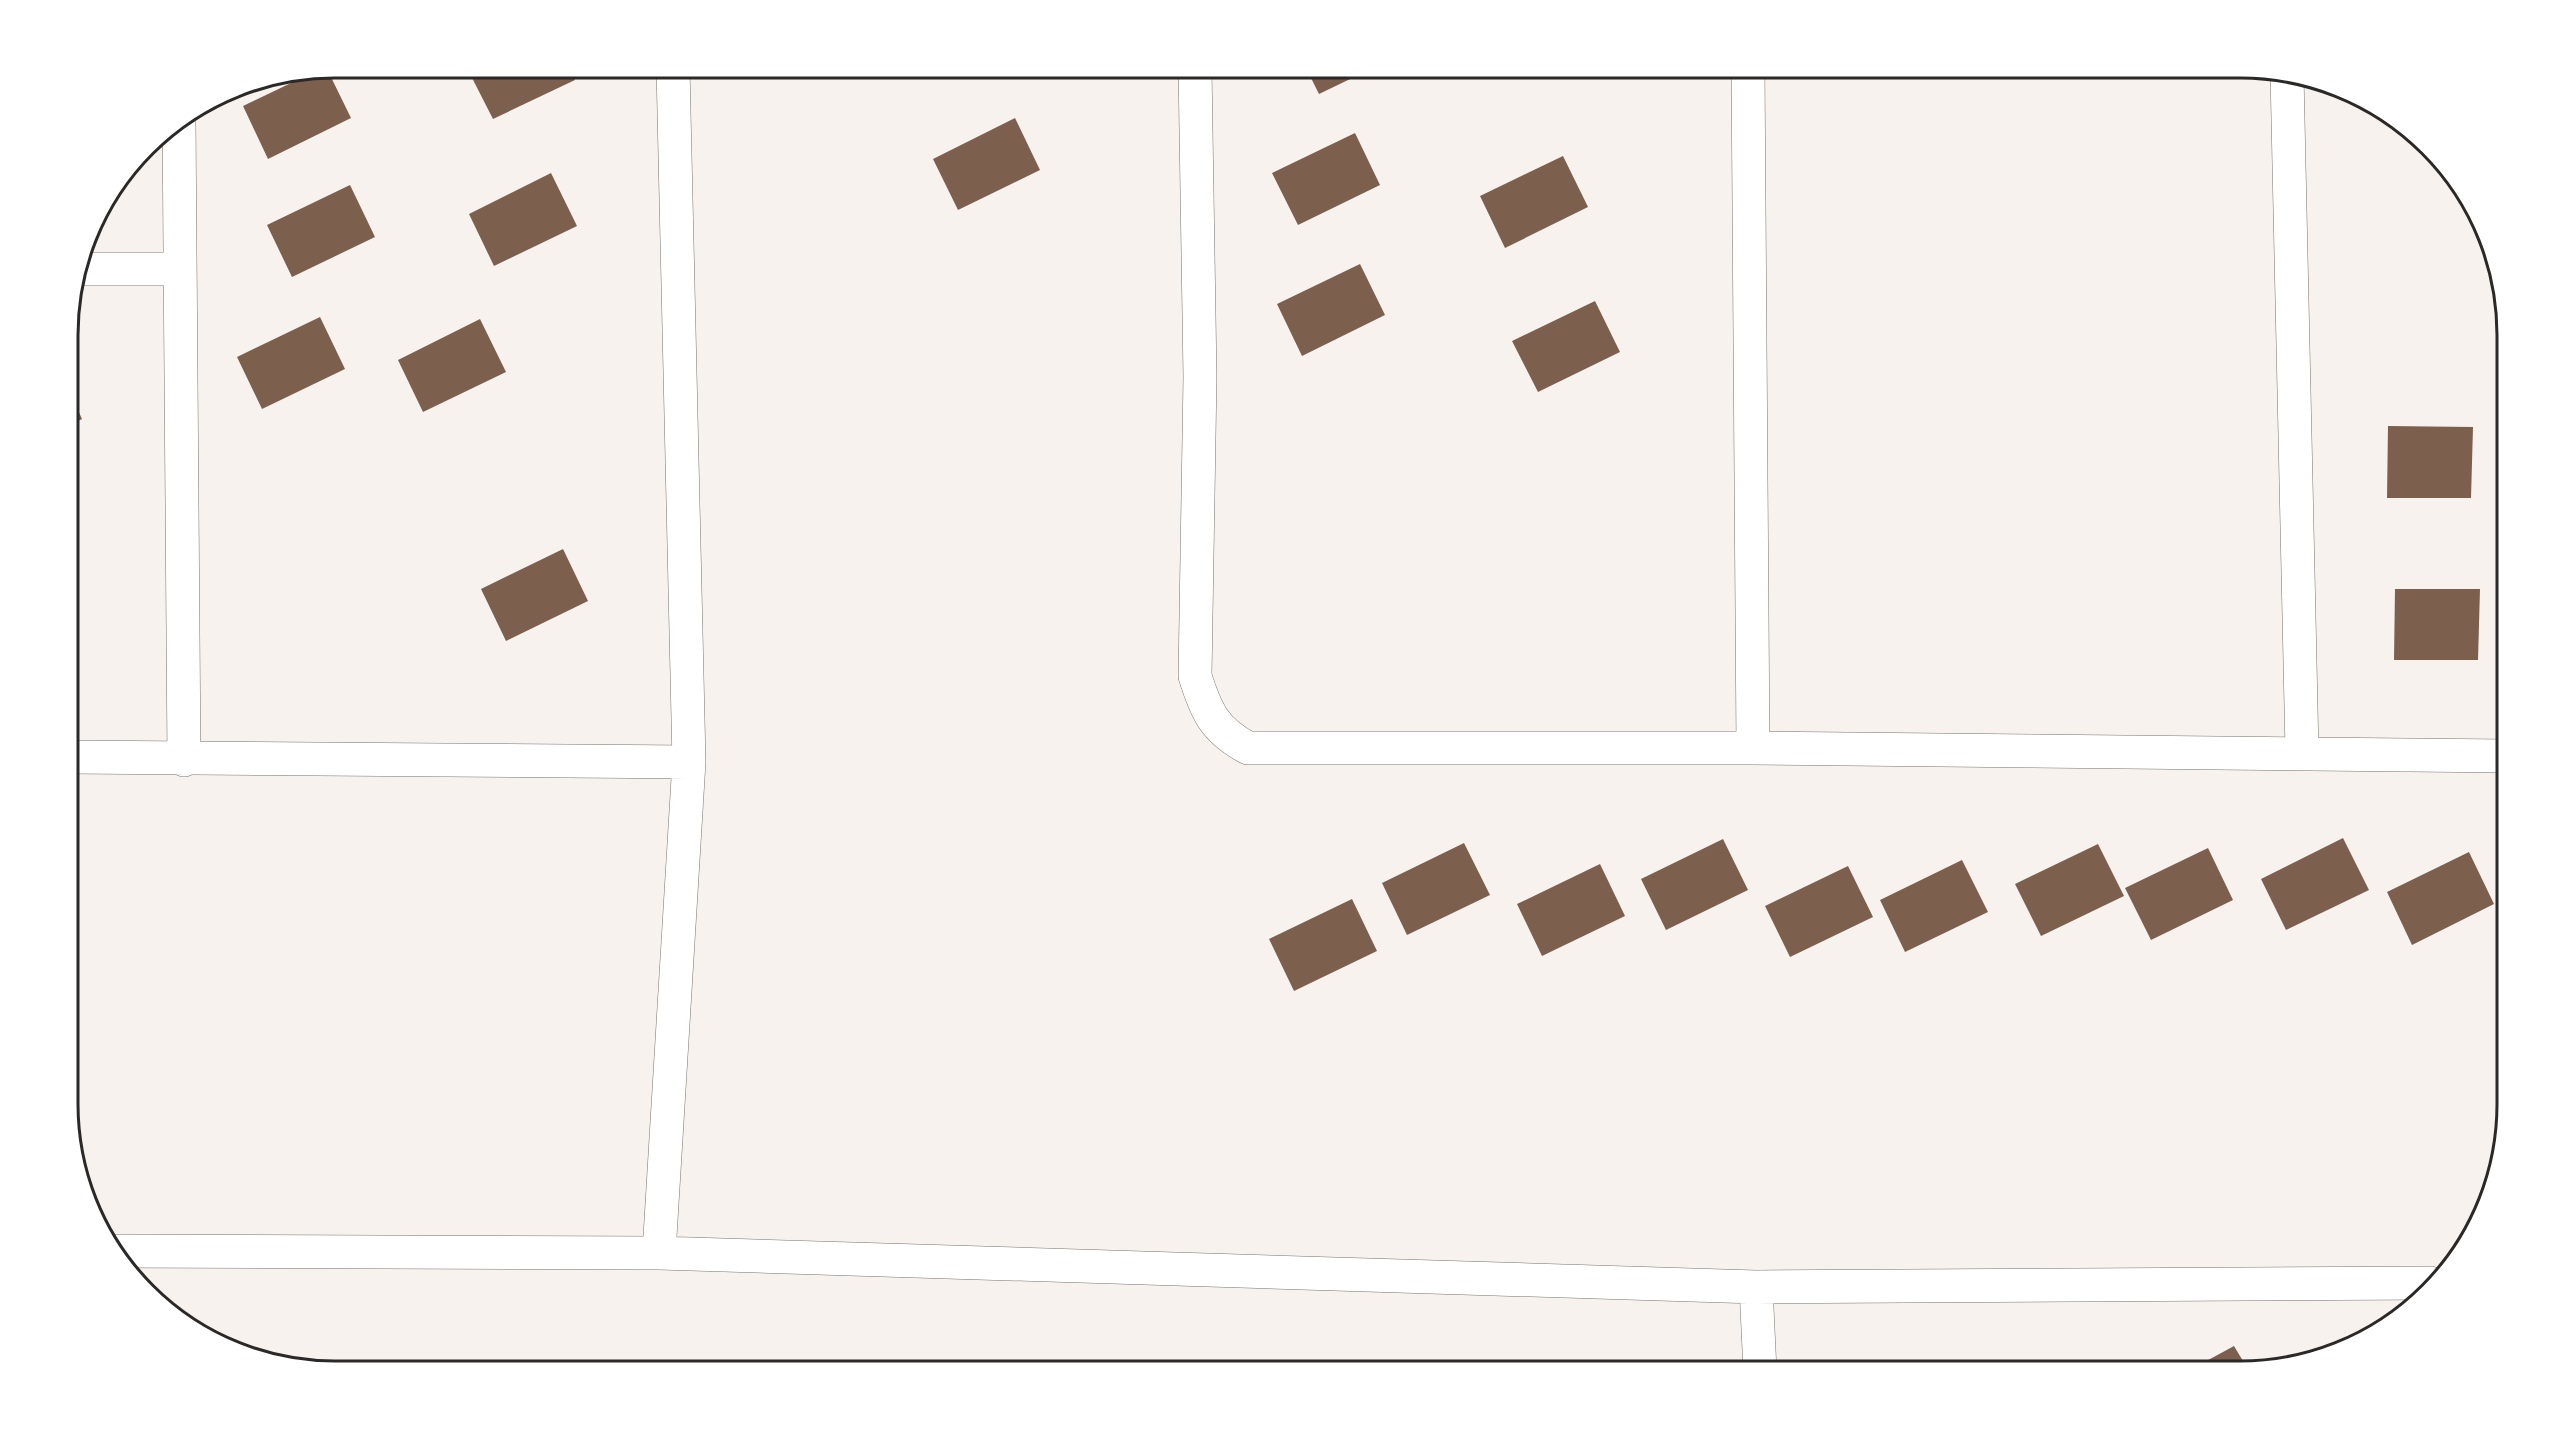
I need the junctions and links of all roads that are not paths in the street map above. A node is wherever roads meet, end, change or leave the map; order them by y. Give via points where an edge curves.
1 (673, 78) edge
2 (1195, 78) edge
3 (1748, 78) edge
4 (2287, 82) edge
5 (179, 130) edge
6 (87, 269) edge
7 (180, 269) junction
8 (1753, 748) junction
9 (2302, 753) junction
10 (2497, 756) edge
11 (78, 757) edge
12 (184, 759) junction
13 (689, 762) junction
14 (124, 1251) edge
15 (659, 1253) junction
16 (2425, 1283) edge
17 (1756, 1287) junction
18 (1760, 1361) edge

1 - 13 street
2 - 8 street via 1200,377 1195,675 1219,728 1248,748
3 - 8 street
4 - 9 street
5 - 7 street
6 - 7 street
7 - 12 street
8 - 9 street
9 - 10 street
11 - 12 street
12 - 13 street
13 - 15 street
14 - 15 street
15 - 17 street
16 - 17 street
17 - 18 street

